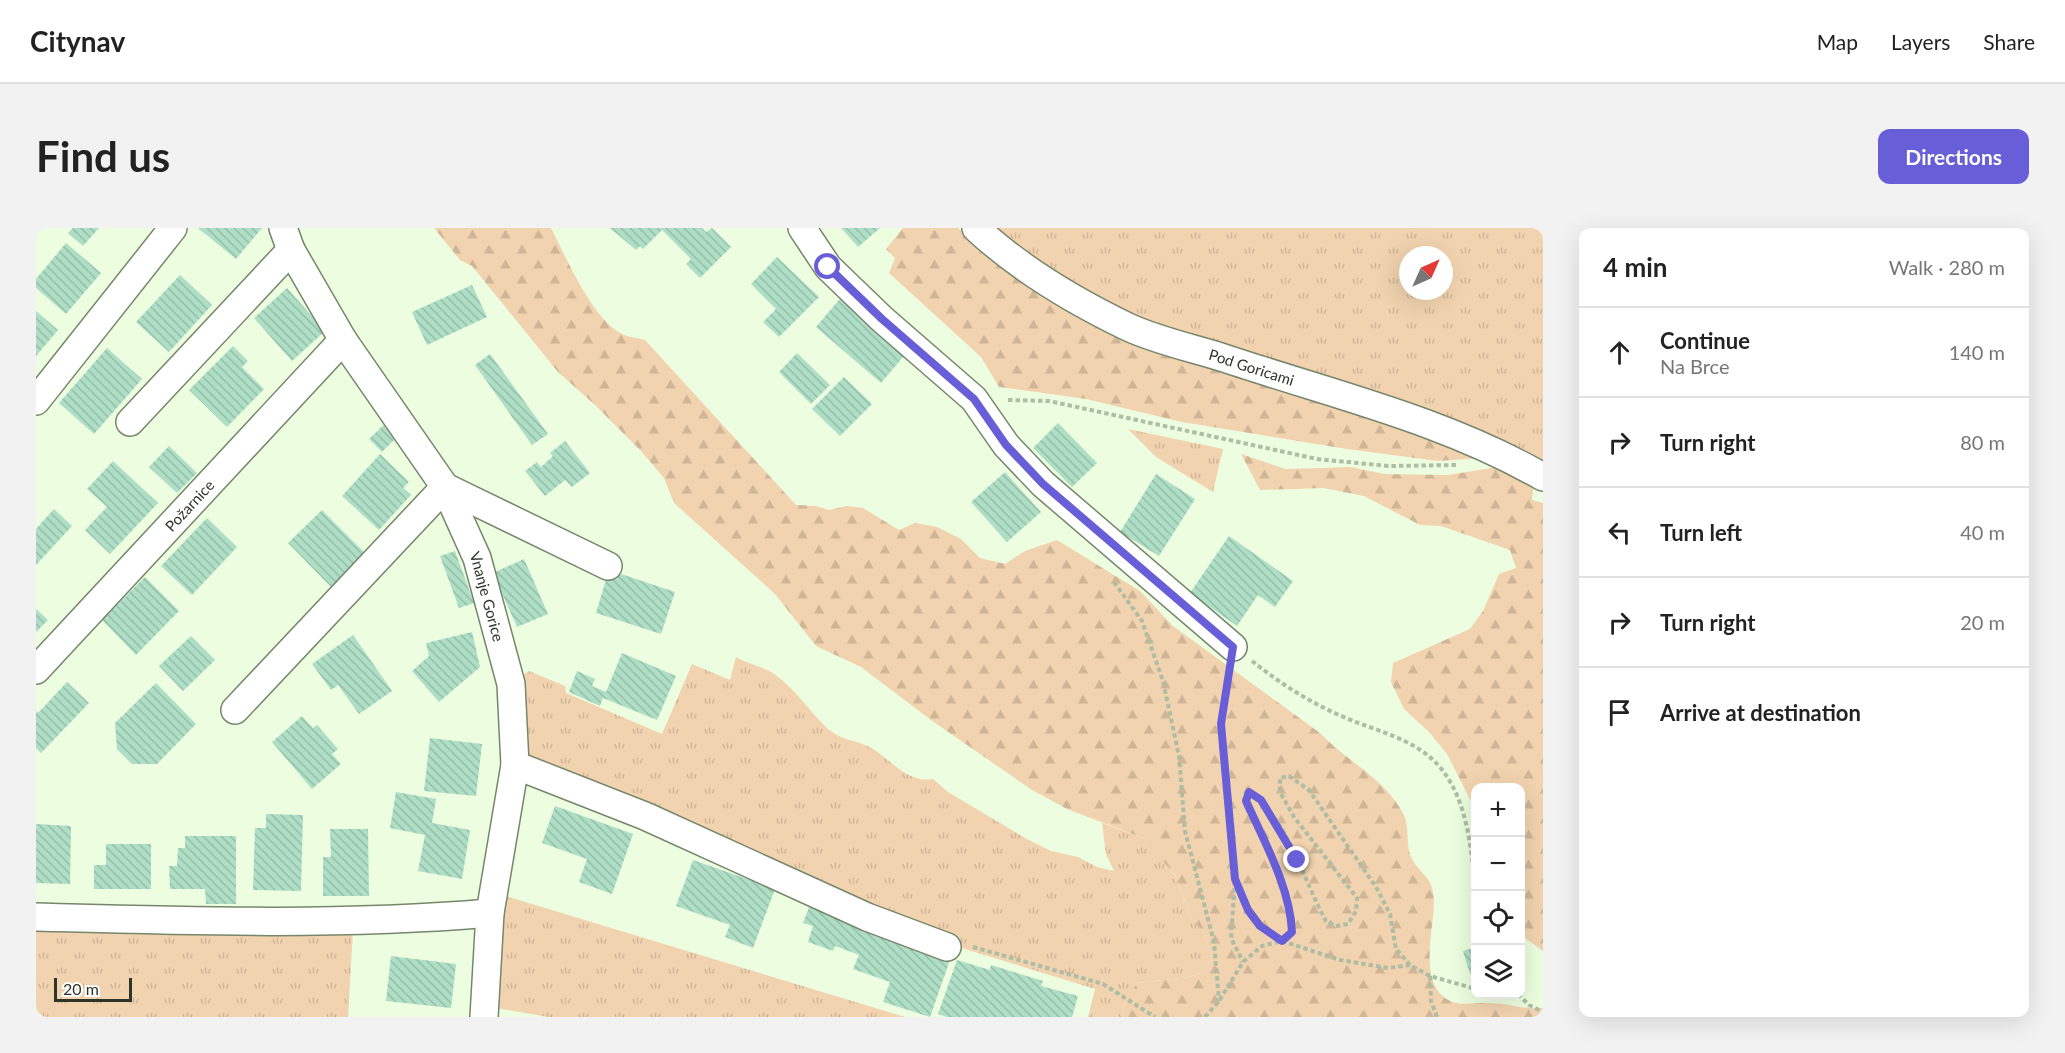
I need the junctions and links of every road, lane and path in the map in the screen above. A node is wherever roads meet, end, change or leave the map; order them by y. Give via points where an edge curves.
1 (173, 228) edge
2 (802, 228) edge
3 (976, 228) edge
4 (287, 239) edge
5 (343, 340) junction
6 (974, 399) junction
7 (36, 401) edge
8 (130, 422) dead end
9 (1460, 465) dead end
10 (1543, 477) edge
11 (445, 487) junction
12 (608, 566) dead end
13 (1109, 575) dead end
14 (1233, 647) junction
15 (36, 670) edge
16 (236, 710) dead end
17 (515, 765) junction
18 (1471, 841) edge
19 (1235, 879) junction
20 (490, 913) junction
21 (36, 918) edge
22 (1282, 941) junction
23 (947, 947) joint
24 (1243, 962) junction
25 (1410, 965) junction
26 (1430, 976) junction
27 (1471, 988) edge
28 (1523, 999) edge
29 (1219, 1000) junction
30 (1543, 1012) edge
31 (484, 1017) edge
32 (1155, 1017) edge
33 (1205, 1017) edge
34 (1437, 1017) edge

1 - 7 street
2 - 6 street via 828,267
3 - 10 street, Pod Goricami via 1045,281 1130,328 1384,408 1505,455
4 - 5 street, Vnanje Gorice
4 - 8 street
5 - 11 street, Vnanje Gorice
5 - 15 street, Požarnice
6 - 9 path via 1049,401 1317,459 1388,466
6 - 14 street via 1006,445 1043,484
11 - 12 street
11 - 16 street
11 - 17 street, Vnanje Gorice via 477,558 511,684
13 - 29 path via 1142,621 1163,681 1179,756 1185,831 1214,942
14 - 18 path via 1291,689 1346,718 1413,745 1440,767 1465,818
14 - 19 path via 1221,724
17 - 20 street, Vnanje Gorice
17 - 23 street via 645,816 867,917
19 - 22 path via 1248,910 1260,926
19 - 24 path via 1232,938
20 - 21 street via 225,922
20 - 31 street, Vnanje Gorice
22 - 24 path via 1262,946
22 - 25 path via 1340,960 1388,968
22 - 25 path via 1292,932 1291,918 1270,854 1246,801 1249,792 1261,800 1276,822 1326,921 1336,926 1348,924 1356,911 1357,898 1294,817 1280,792 1280,778 1289,776 1310,790 1376,887 1390,914 1396,950
23 - 32 path via 979,947 1103,984
24 - 29 path
25 - 26 path
26 - 27 path
26 - 34 path via 1431,1001
28 - 30 path
29 - 33 path

